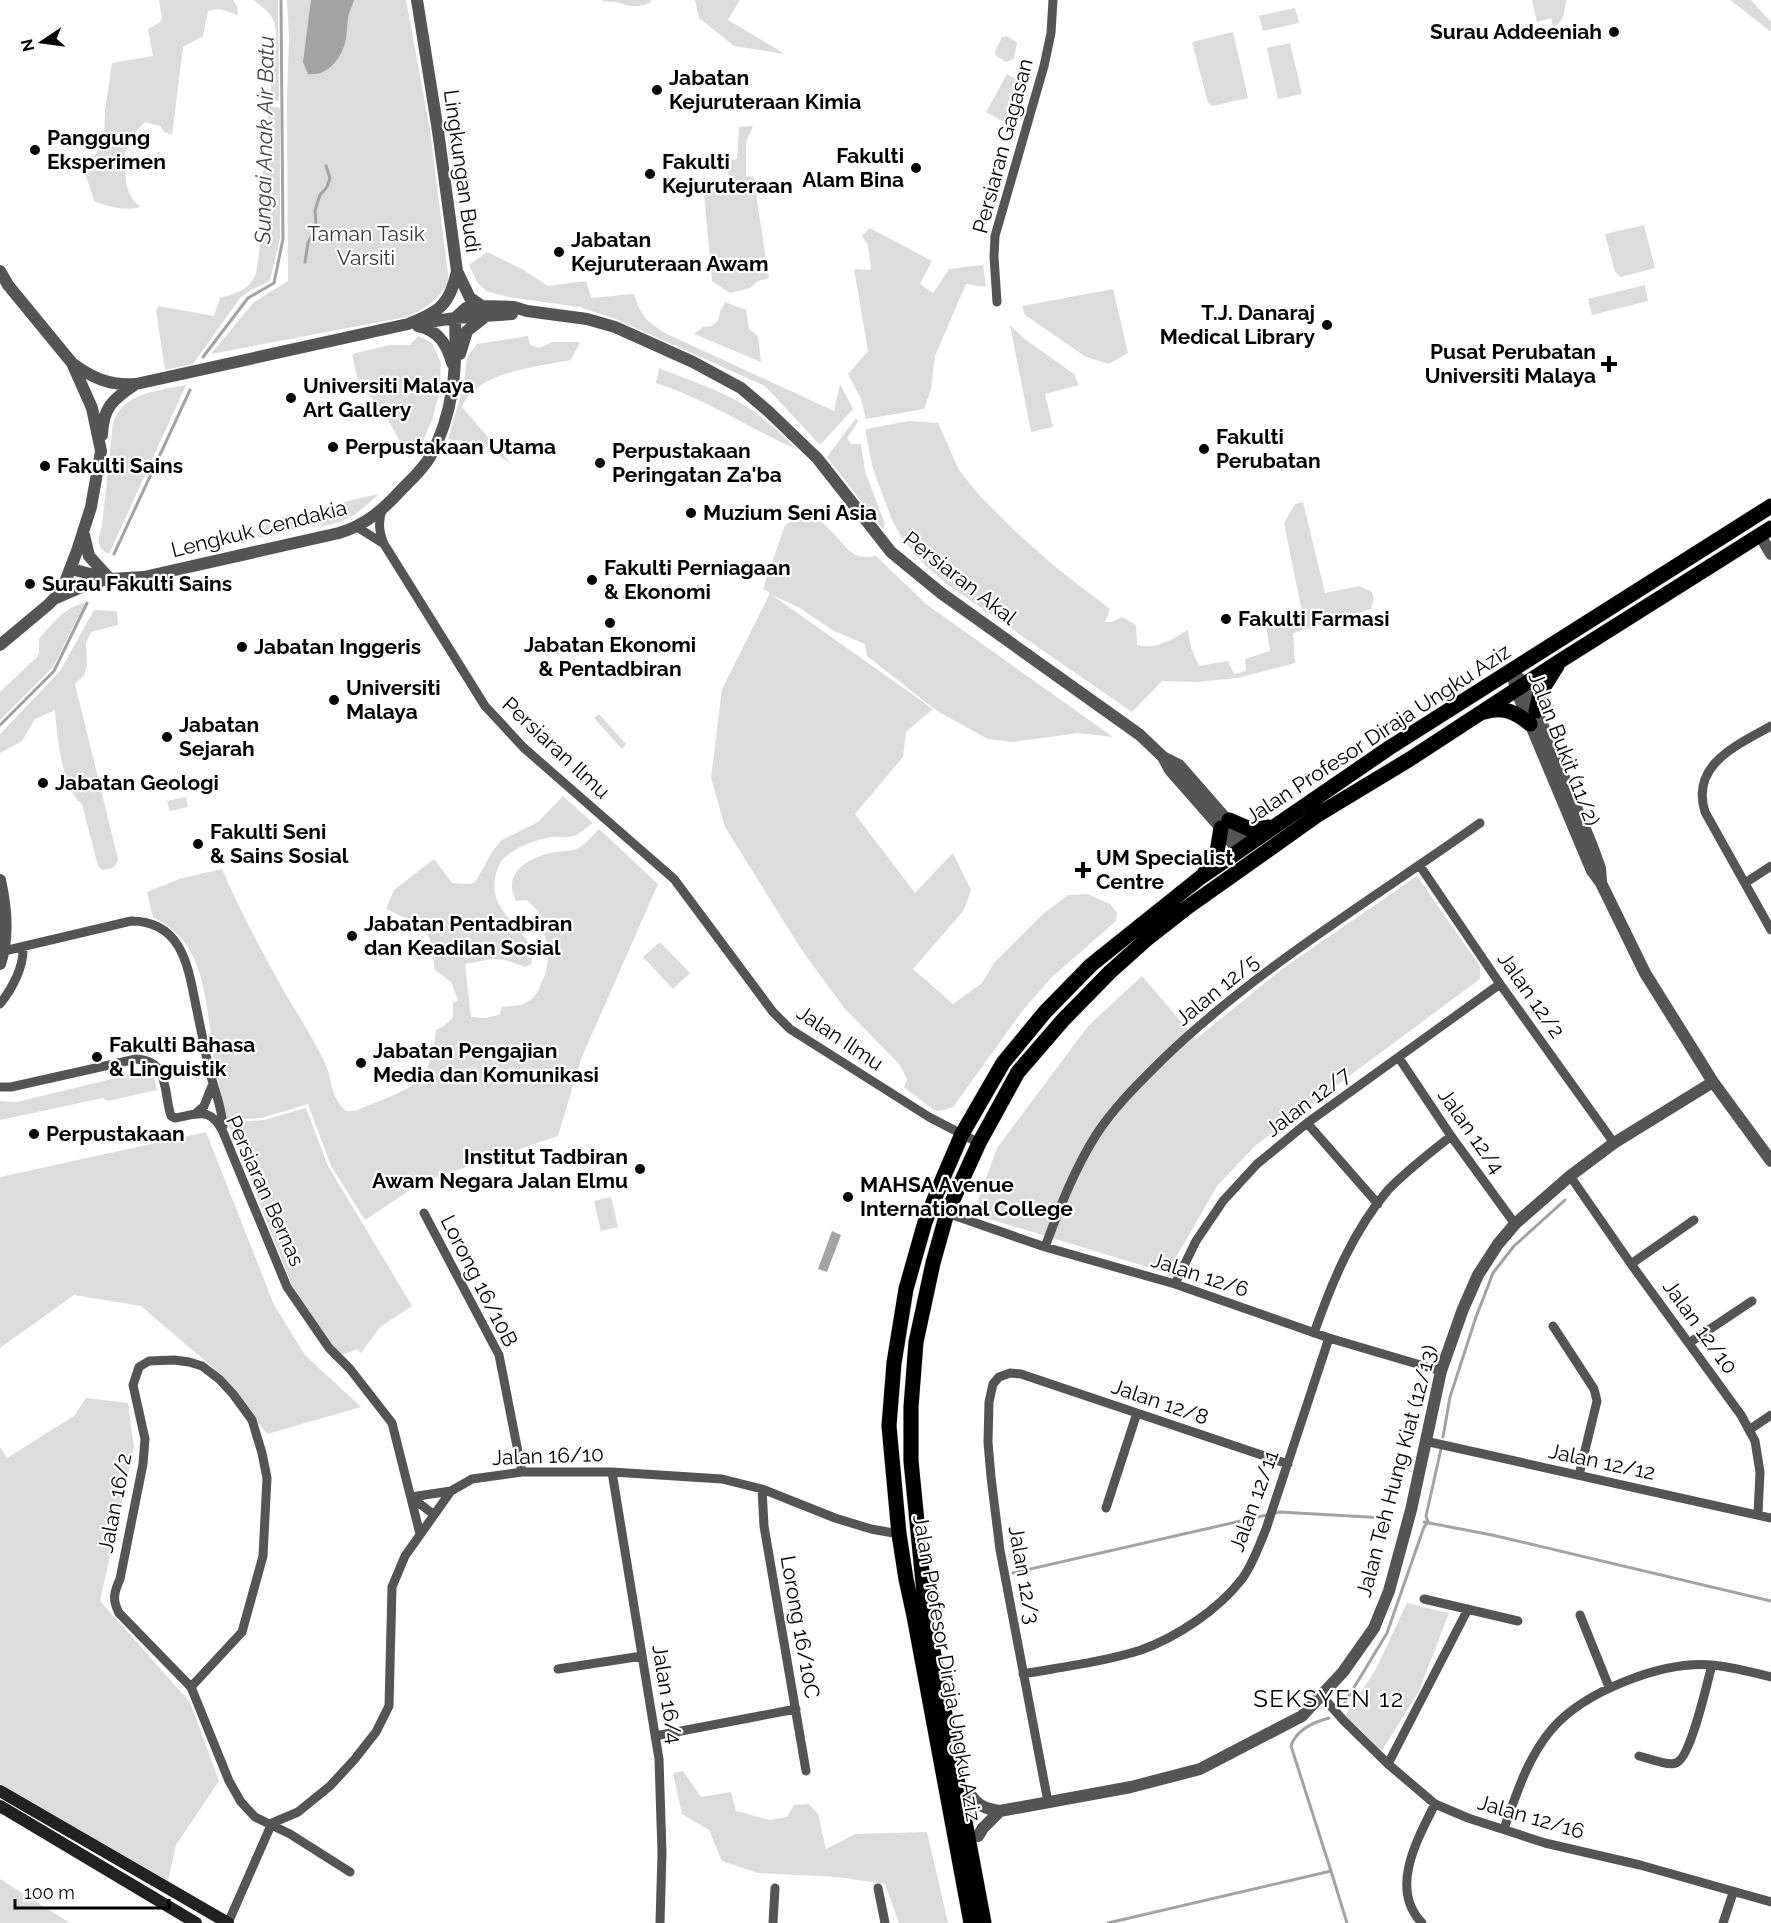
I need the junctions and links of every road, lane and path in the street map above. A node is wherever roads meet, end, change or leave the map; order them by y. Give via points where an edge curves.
1 (417, 0) edge
2 (1053, 0) edge
3 (0, 271) edge
4 (457, 271) junction
5 (997, 302) dead end
6 (486, 310) junction
7 (455, 318) junction
8 (408, 324) junction
9 (72, 363) junction
10 (455, 373) junction
11 (135, 384) junction
12 (101, 452) junction
13 (1771, 506) edge
14 (382, 510) junction
15 (357, 527) junction
16 (1765, 532) edge
17 (84, 533) junction
18 (384, 544) junction
19 (1771, 554) edge
20 (71, 569) junction
21 (110, 579) junction
22 (52, 600) junction
23 (0, 645) edge
24 (1560, 661) junction
25 (1512, 671) junction
26 (1521, 687) junction
27 (1477, 714) junction
28 (1533, 718) junction
29 (1771, 726) edge
30 (1277, 823) junction
31 (1480, 823) dead end
32 (1225, 824) junction
33 (1295, 831) junction
34 (1244, 848) junction
35 (1420, 866) junction
36 (1771, 866) edge
37 (666, 872) joint
38 (1201, 877) junction
39 (0, 880) edge
40 (1745, 883) junction
41 (1185, 909) junction
42 (1771, 930) edge
43 (23, 947) junction
44 (4, 951) junction
45 (0, 964) edge
46 (1500, 984) junction
47 (0, 1004) edge
48 (1399, 1058) junction
49 (1713, 1082) junction
50 (212, 1086) junction
51 (0, 1087) edge
52 (195, 1114) junction
53 (1307, 1123) junction
54 (223, 1132) junction
55 (962, 1134) junction
56 (1451, 1136) junction
57 (979, 1143) junction
58 (1614, 1143) junction
59 (1771, 1161) edge
60 (1570, 1176) junction
61 (1378, 1204) junction
62 (424, 1213) dead end
63 (947, 1213) junction
64 (1694, 1220) dead end
65 (1515, 1224) junction
66 (1045, 1247) junction
67 (1631, 1264) junction
68 (1175, 1284) junction
69 (1752, 1301) dead end
70 (1552, 1326) dead end
71 (1314, 1333) junction
72 (1329, 1338) junction
73 (1689, 1343) junction
74 (1441, 1371) junction
75 (1021, 1374) joint
76 (1137, 1413) junction
77 (1771, 1415) edge
78 (1749, 1430) junction
79 (1425, 1441) junction
80 (1288, 1464) junction
81 (522, 1472) junction
82 (612, 1472) junction
83 (1579, 1475) junction
84 (762, 1489) junction
85 (451, 1491) junction
86 (411, 1497) junction
87 (1106, 1508) dead end
88 (433, 1514) junction
89 (1758, 1514) junction
90 (1771, 1518) edge
91 (420, 1534) junction
92 (899, 1534) junction
93 (923, 1575) junction
94 (906, 1579) junction
95 (1424, 1599) dead end
96 (1468, 1609) junction
97 (1580, 1615) dead end
98 (1518, 1621) dead end
99 (642, 1656) junction
100 (1712, 1665) junction
101 (558, 1669) dead end
102 (1023, 1674) junction
103 (1771, 1677) edge
104 (191, 1687) junction
105 (1609, 1687) junction
106 (935, 1694) junction
107 (1321, 1695) junction
108 (796, 1709) junction
109 (656, 1736) junction
110 (1639, 1756) dead end
111 (1388, 1764) junction
112 (806, 1771) dead end
113 (0, 1791) edge
114 (970, 1794) junction
115 (1048, 1802) junction
116 (1435, 1804) junction
117 (0, 1806) edge
118 (1000, 1811) junction
119 (272, 1824) junction
120 (1504, 1829) junction
121 (978, 1836) junction
122 (350, 1872) dead end
123 (775, 1888) dead end
124 (878, 1888) dead end
125 (1733, 1893) junction
126 (1771, 1902) edge
127 (196, 1923) edge
128 (228, 1923) edge
129 (660, 1923) edge
130 (773, 1923) edge
131 (885, 1923) edge
132 (961, 1923) edge
133 (971, 1923) edge
134 (984, 1923) edge
135 (993, 1923) edge
136 (1422, 1923) edge
137 (1724, 1923) edge

1 - 4 street, Lingkungan Budi
2 - 5 street, Persiaran Gagasan via 1044,66 995,237
3 - 9 street, Lingkungan Budi
4 - 6 street via 470,298
4 - 8 street, Lingkungan Budi via 448,298 434,312
6 - 7 street, Persiaran Akal
6 - 10 street via 467,331
6 - 32 street, Persiaran Akal via 512,314 527,311 615,327 741,388 817,458 891,552 941,593 1179,765
7 - 8 street, Lingkungan Budi
7 - 10 street, Lengkuk Cendakia
8 - 10 street via 429,328 438,335
8 - 11 street, Lingkungan Budi
9 - 11 street, Lingkungan Budi via 102,381
9 - 12 street, Lingkungan Budi via 92,408
10 - 14 street, Lengkuk Cendakia via 443,426 430,456
11 - 12 street via 112,400 106,410
12 - 17 street, Lingkungan Budi
13 - 25 main road, Jalan Profesor Diraja Ungku Aziz
14 - 15 street, Lengkuk Cendakia
14 - 18 street, Persiaran Ilmu via 379,531
15 - 18 street, Persiaran Ilmu
15 - 21 street, Lengkuk Cendakia via 172,571
16 - 19 street
16 - 24 main road, Jalan Profesor Diraja Ungku Aziz
17 - 20 street
17 - 21 street via 89,556
18 - 37 street, Persiaran Ilmu via 485,706 524,748
20 - 21 street, Lengkuk Cendakia
20 - 22 street via 62,590
21 - 22 street, Lengkuk Cendakia
22 - 23 street
24 - 26 main road, Jalan Profesor Diraja Ungku Aziz
24 - 28 main road via 1540,693
25 - 26 street, Jalan Bukit (11/2)
25 - 30 main road, Jalan Profesor Diraja Ungku Aziz
26 - 27 main road, Jalan Profesor Diraja Ungku Aziz
26 - 28 street, Jalan Bukit (11/2)
27 - 28 main road via 1494,709
27 - 33 main road, Jalan Profesor Diraja Ungku Aziz
28 - 49 street, Jalan Bukit (11/2) via 1592,871 1645,973
29 - 40 street via 1718,759 1702,790 1706,812
30 - 32 main road via 1252,830
30 - 34 main road, Jalan Profesor Diraja Ungku Aziz
31 - 35 street, Jalan 12/5
32 - 34 street, Persiaran Akal
32 - 38 main road via 1216,852
33 - 34 main road
33 - 41 main road, Jalan Profesor Diraja Ungku Aziz
34 - 38 main road, Jalan Profesor Diraja Ungku Aziz
34 - 41 main road
35 - 46 street, Jalan 12/2
35 - 66 street, Jalan 12/5 via 1276,965 1192,1031 1132,1089 1096,1134 1066,1190
36 - 40 street
37 - 55 street, Jalan Ilmu via 790,1029
38 - 55 main road, Jalan Profesor Diraja Ungku Aziz via 1090,965 1045,1012 1003,1063
39 - 44 street via 6,926
40 - 42 street
41 - 57 main road, Jalan Profesor Diraja Ungku Aziz via 1110,972 1063,1020 1018,1072
43 - 44 street
43 - 47 street via 16,977
43 - 50 street via 130,921 145,922 167,933 188,964
44 - 45 street
46 - 48 street, Jalan 12/7
46 - 58 street, Jalan 12/2
48 - 53 street, Jalan 12/7
48 - 56 street, Jalan 12/4
49 - 58 street, Jalan Teh Hung Kiat (12/13)
49 - 59 street, Jalan Bukit (11/2)
50 - 52 street via 204,1106
50 - 54 street
51 - 52 street, Persiaran Bernas via 142,1059 159,1067 171,1116
52 - 54 street, Persiaran Bernas via 213,1116
53 - 61 street
53 - 68 street, Jalan 12/7 via 1257,1164 1223,1200 1196,1241
54 - 86 street, Persiaran Bernas via 287,1287 328,1348 350,1369 392,1423
55 - 57 street, Jalan Ilmu
55 - 92 main road, Jalan Profesor Diraja Ungku Aziz via 925,1222 906,1289 894,1363 889,1426
56 - 61 street via 1414,1166
56 - 65 street, Jalan 12/4
57 - 63 main road, Jalan Profesor Diraja Ungku Aziz
58 - 60 street, Jalan Teh Hung Kiat (12/13)
60 - 65 street, Jalan Teh Hung Kiat (12/13)
60 - 67 street, Jalan 12/10
61 - 71 street via 1343,1260
62 - 81 street, Lorong 16/10B via 499,1355
63 - 66 street, Jalan 12/6
63 - 93 main road, Jalan Profesor Diraja Ungku Aziz via 916,1342 911,1407
64 - 67 street
65 - 74 street, Jalan Teh Hung Kiat (12/13) via 1478,1275
66 - 68 street, Jalan 12/6
67 - 73 street, Jalan 12/10
68 - 71 street, Jalan 12/6
69 - 73 street
70 - 83 street via 1597,1401
71 - 72 street, Jalan 12/6
72 - 74 street, Jalan 12/6
72 - 80 street, Jalan 12/11
73 - 78 street, Jalan 12/10
74 - 79 street, Jalan Teh Hung Kiat (12/13)
75 - 76 street, Jalan 12/8
75 - 102 street, Jalan 12/3 via 1010,1373 993,1384 988,1442 1000,1550
76 - 80 street, Jalan 12/8
76 - 87 street
77 - 78 street
78 - 89 street, Jalan 12/10 via 1761,1472
79 - 83 street, Jalan 12/12
79 - 107 street, Jalan Teh Hung Kiat (12/13) via 1389,1592 1374,1628
80 - 102 street, Jalan 12/11 via 1253,1560 1241,1580 1214,1609 1136,1651
81 - 82 street, Jalan 16/10
81 - 85 street, Jalan 16/10 via 472,1479
82 - 84 street, Jalan 16/10 via 722,1479
82 - 99 street, Jalan 16/4
83 - 89 street, Jalan 12/12
84 - 92 street, Jalan 16/10 via 835,1518
84 - 108 street, Lorong 16/10C via 764,1526
85 - 86 street
85 - 88 street, Jalan 16/10
86 - 88 street
86 - 91 street, Persiaran Bernas
88 - 91 street, Jalan 16/10
89 - 90 street, Jalan 12/12
91 - 119 street, Jalan 16/10 via 392,1587 389,1706 376,1732 330,1786 297,1812
92 - 94 main road, Jalan Profesor Diraja Ungku Aziz
93 - 106 main road, Jalan Profesor Diraja Ungku Aziz
93 - 114 main road via 936,1613
94 - 106 main road, Jalan Profesor Diraja Ungku Aziz
94 - 132 main road via 905,1618
95 - 96 street
96 - 98 street
96 - 111 street
97 - 105 street
99 - 101 street
99 - 109 street, Jalan 16/4
100 - 103 street
100 - 105 street via 1663,1671
100 - 110 street via 1694,1732 1680,1761 1672,1764
102 - 115 street, Jalan 12/3
104 - 104 street, Jalan 16/2 via 242,1632 263,1556 267,1478 252,1420 219,1380 202,1366 189,1362 149,1361 139,1367 133,1385 145,1439 143,1464 114,1604
104 - 119 street, Jalan 16/2 via 241,1802 255,1817
105 - 120 street via 1583,1702 1551,1730 1526,1769
106 - 133 main road, Jalan Profesor Diraja Ungku Aziz
106 - 134 main road, Jalan Profesor Diraja Ungku Aziz
107 - 111 street, Jalan 12/16
107 - 115 street, Jalan Teh Hung Kiat (12/13) via 1302,1716 1200,1769
108 - 109 street
108 - 112 street, Lorong 16/10C
109 - 129 street, Jalan 16/4 via 661,1806
111 - 116 street, Jalan 12/16
113 - 128 main road
114 - 118 street via 984,1808
114 - 121 main road
115 - 118 street, Jalan Teh Hung Kiat (12/13)
116 - 120 street, Jalan 12/16
116 - 136 street via 1406,1879 1407,1896
117 - 127 main road
118 - 121 street
119 - 122 street, Jalan 16/2
119 - 128 street
120 - 125 street, Jalan 12/16
121 - 135 main road
123 - 130 street
124 - 131 street
125 - 126 street, Jalan 12/16
125 - 137 street

